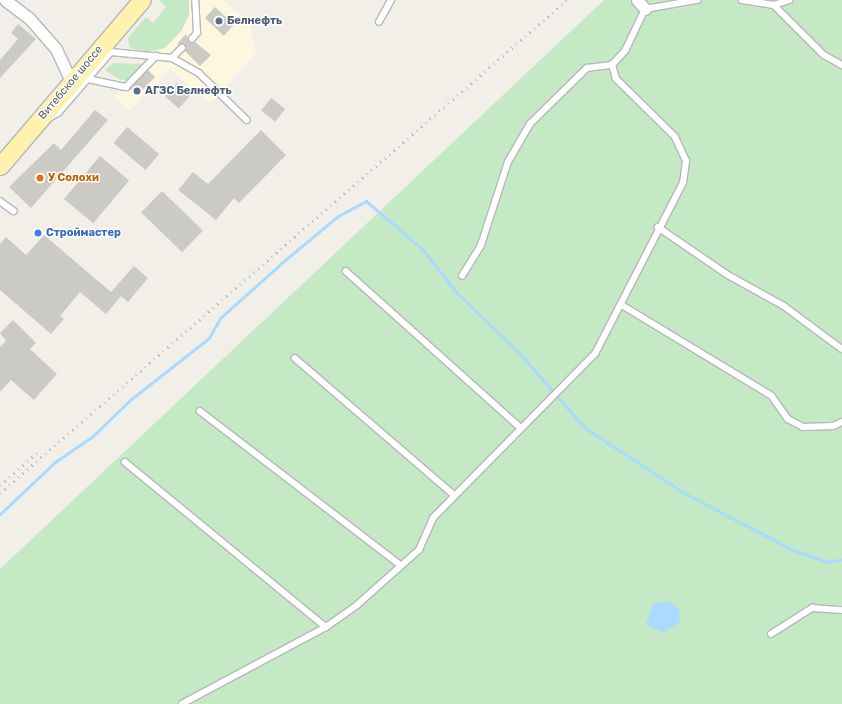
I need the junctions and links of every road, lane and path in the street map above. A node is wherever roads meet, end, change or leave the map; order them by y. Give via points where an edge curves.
1 (5, 0) edge
2 (142, 0) edge
3 (195, 0) edge
4 (391, 0) edge
5 (636, 0) edge
6 (697, 0) edge
7 (742, 0) edge
8 (789, 0) edge
9 (774, 4) junction
10 (645, 9) junction
11 (379, 22) dead end
12 (192, 38) dead end
13 (182, 48) dead end
14 (156, 56) junction
15 (172, 58) junction
16 (612, 65) junction
17 (842, 65) edge
18 (80, 81) junction
19 (247, 120) dead end
20 (0, 166) edge
21 (0, 201) edge
22 (14, 211) dead end
23 (658, 227) junction
24 (346, 271) dead end
25 (462, 276) dead end
26 (622, 305) junction
27 (842, 349) edge
28 (295, 358) dead end
29 (200, 411) dead end
30 (842, 422) edge
31 (521, 428) junction
32 (125, 462) dead end
33 (454, 495) junction
34 (401, 565) junction
35 (842, 610) edge
36 (326, 627) junction
37 (771, 634) dead end
38 (182, 704) edge

1 - 18 street via 29,18
2 - 18 main road, Витебское шоссе
3 - 12 lane via 197,33
4 - 11 lane
5 - 10 street
6 - 10 lane
7 - 9 lane
8 - 9 lane
9 - 17 lane via 824,55
10 - 16 lane via 625,51
13 - 15 lane
14 - 15 lane
14 - 18 lane via 111,52
14 - 18 lane via 126,86
15 - 19 lane via 199,73
16 - 23 lane via 616,79 675,137 686,161 683,183
16 - 25 lane via 587,68 530,124 508,162 481,245
18 - 20 main road, Витебское шоссе via 33,127
21 - 22 lane
23 - 26 lane
23 - 27 lane via 728,274 784,306
24 - 31 lane
26 - 30 lane via 772,396 788,419 803,427 833,426
26 - 31 lane via 595,354
28 - 33 lane
29 - 34 lane
31 - 33 lane
32 - 36 lane
33 - 34 lane via 433,518 419,550
34 - 36 lane via 357,605
35 - 37 lane via 812,608
36 - 38 lane

